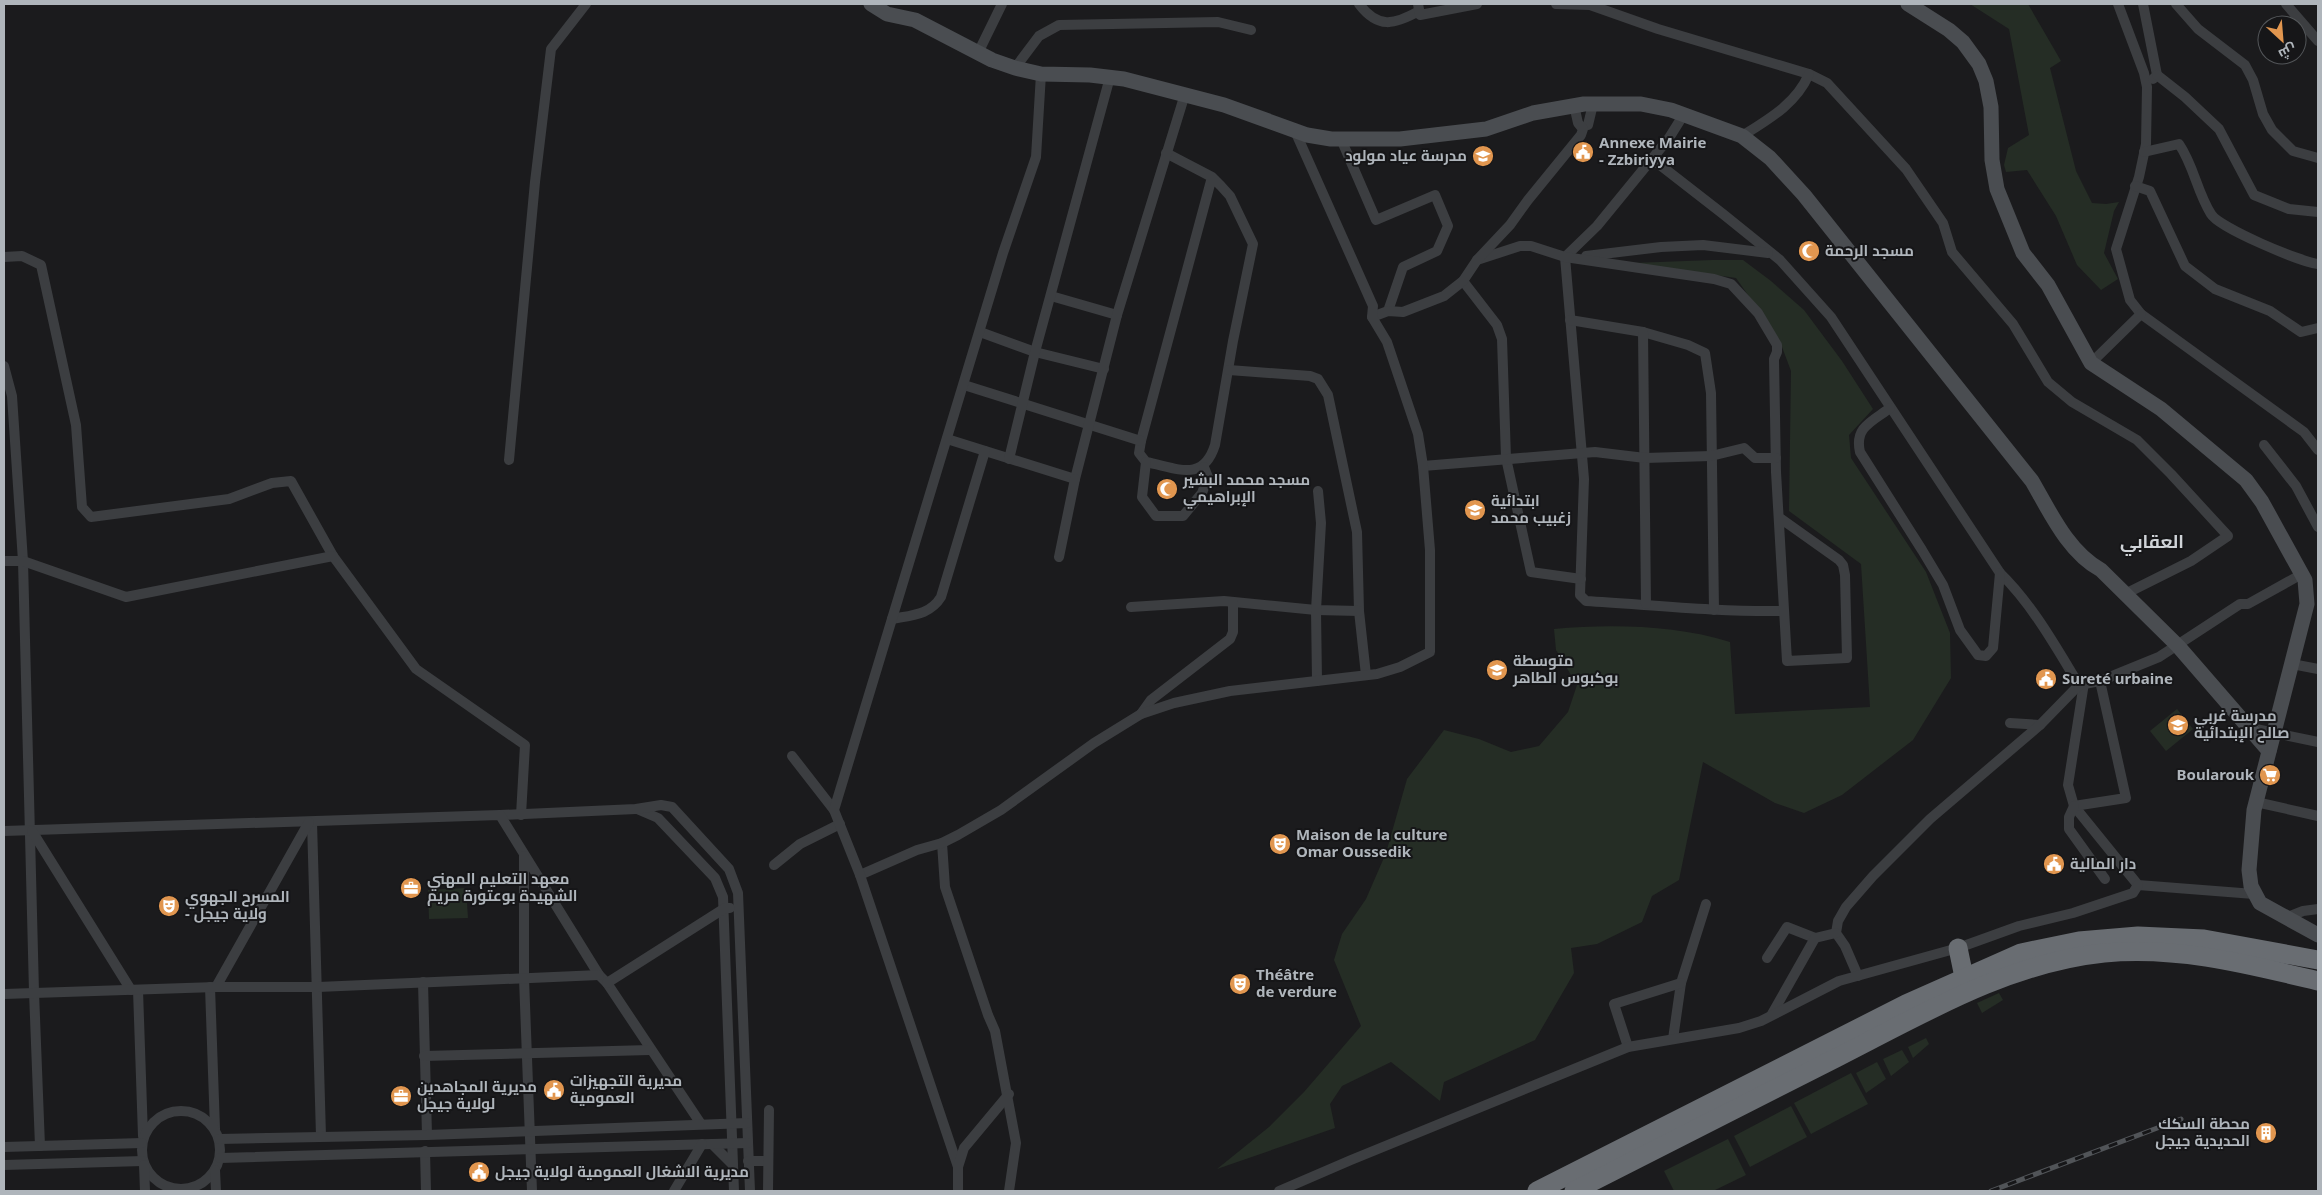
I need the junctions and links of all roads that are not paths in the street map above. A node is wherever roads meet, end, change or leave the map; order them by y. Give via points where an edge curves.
1 (586, 4) edge
2 (871, 4) edge
3 (1002, 4) edge
4 (1359, 4) edge
5 (1477, 4) edge
6 (1556, 4) edge
7 (1908, 4) edge
8 (2118, 4) edge
9 (2143, 4) edge
10 (2176, 4) edge
11 (2286, 4) edge
12 (1419, 7) edge
13 (890, 9) edge
14 (1251, 30) dead end
15 (2318, 41) edge
16 (978, 53) junction
17 (1015, 68) junction
18 (1041, 74) junction
19 (1809, 74) junction
20 (2157, 76) junction
21 (1110, 77) junction
22 (2146, 84) junction
23 (1184, 94) junction
24 (1593, 104) junction
25 (1574, 105) junction
26 (1684, 114) junction
27 (1588, 125) dead end
28 (1295, 131) junction
29 (1742, 136) junction
30 (1341, 139) junction
31 (2144, 152) junction
32 (1166, 153) junction
33 (1651, 158) junction
34 (2318, 158) edge
35 (1212, 177) junction
36 (2136, 186) junction
37 (2318, 212) edge
38 (1769, 253) junction
39 (4, 257) edge
40 (1565, 258) junction
41 (1477, 260) junction
42 (2318, 264) edge
43 (1463, 281) junction
44 (1051, 296) junction
45 (1388, 311) junction
46 (2140, 314) junction
47 (1117, 315) junction
48 (1372, 317) junction
49 (1570, 320) junction
50 (2318, 328) edge
51 (980, 332) junction
52 (1643, 332) junction
53 (1035, 352) junction
54 (2091, 363) junction
55 (4, 366) edge
56 (1104, 369) junction
57 (1229, 370) junction
58 (964, 385) junction
59 (1022, 403) junction
60 (1890, 408) junction
61 (1090, 424) junction
62 (948, 439) junction
63 (1141, 441) junction
64 (2264, 445) dead end
65 (2318, 450) edge
66 (985, 451) junction
67 (1582, 453) junction
68 (1711, 456) junction
69 (1009, 458) junction
70 (1506, 458) junction
71 (1645, 458) junction
72 (1776, 458) junction
73 (508, 460) dead end
74 (1146, 462) junction
75 (1423, 466) junction
76 (1204, 467) junction
77 (1193, 471) junction
78 (1208, 477) junction
79 (1075, 479) junction
80 (1318, 491) dead end
81 (1780, 518) junction
82 (2318, 527) edge
83 (333, 556) junction
84 (1059, 557) dead end
85 (4, 561) edge
86 (23, 561) junction
87 (2000, 574) junction
88 (2302, 574) junction
89 (1581, 579) junction
90 (2125, 594) junction
91 (1233, 602) junction
92 (1646, 604) junction
93 (2313, 605) edge
94 (1131, 607) dead end
95 (1316, 610) junction
96 (1714, 610) junction
97 (1359, 611) junction
98 (1783, 611) junction
99 (892, 619) junction
100 (2178, 646) junction
101 (2292, 664) junction
102 (2318, 669) edge
103 (1366, 675) junction
104 (1317, 681) junction
105 (2100, 681) junction
106 (2081, 684) junction
107 (1140, 714) junction
108 (2010, 723) dead end
109 (2040, 725) junction
110 (2251, 728) junction
111 (2274, 734) junction
112 (2318, 742) edge
113 (2269, 750) junction
114 (792, 756) dead end
115 (2256, 802) junction
116 (2074, 806) junction
117 (636, 809) junction
118 (834, 810) junction
119 (521, 815) junction
120 (500, 816) junction
121 (2318, 816) edge
122 (310, 822) junction
123 (840, 824) junction
124 (31, 830) junction
125 (4, 831) edge
126 (942, 843) junction
127 (524, 855) junction
128 (774, 865) dead end
129 (860, 875) junction
130 (2105, 879) dead end
131 (2138, 885) junction
132 (2254, 894) junction
133 (1706, 904) dead end
134 (725, 908) junction
135 (739, 908) junction
136 (2318, 909) edge
137 (2286, 918) junction
138 (1836, 933) junction
139 (2318, 935) edge
140 (1815, 938) junction
141 (1958, 948) junction
142 (1767, 958) dead end
143 (2317, 958) edge
144 (599, 975) junction
145 (1858, 976) junction
146 (1964, 977) junction
147 (524, 978) junction
148 (423, 982) junction
149 (2318, 982) edge
150 (607, 983) junction
151 (1681, 983) junction
152 (213, 987) junction
153 (318, 987) junction
154 (135, 990) junction
155 (34, 992) junction
156 (4, 994) edge
157 (1772, 1015) junction
158 (1673, 1039) junction
159 (1628, 1047) junction
160 (650, 1050) junction
161 (528, 1052) junction
162 (424, 1056) junction
163 (1009, 1094) junction
164 (769, 1110) dead end
165 (747, 1123) junction
166 (703, 1124) junction
167 (732, 1124) junction
168 (531, 1131) junction
169 (217, 1134) junction
170 (427, 1135) junction
171 (321, 1136) junction
172 (143, 1141) junction
173 (748, 1143) junction
174 (707, 1144) junction
175 (732, 1144) junction
176 (40, 1146) junction
177 (4, 1147) edge
178 (531, 1149) junction
179 (425, 1151) junction
180 (220, 1158) junction
181 (748, 1161) junction
182 (768, 1161) junction
183 (144, 1163) junction
184 (733, 1164) junction
185 (4, 1165) edge
186 (958, 1167) junction
187 (215, 1170) junction
188 (1583, 1189) edge
189 (145, 1191) edge
190 (216, 1191) edge
191 (426, 1191) edge
192 (532, 1191) edge
193 (674, 1191) edge
194 (734, 1191) edge
195 (750, 1191) edge
196 (768, 1191) edge
197 (958, 1191) edge
198 (1010, 1191) edge
199 (1278, 1191) edge
200 (1537, 1191) edge

1 - 73 street via 551,49
2 - 13 main road
3 - 16 street
4 - 12 street via 1371,17 1387,23 1399,21
5 - 12 street via 1420,15
6 - 19 street via 1590,5
7 - 54 main road via 1949,30 1979,64 1991,107 1992,160 1997,189 2022,253 2048,285
8 - 22 street
9 - 20 street
10 - 34 street via 2198,29 2244,65 2272,130 2293,151
11 - 15 street
13 - 16 main road
14 - 17 street via 1218,22 1059,25 1039,36
16 - 17 main road
17 - 18 main road
18 - 21 main road
18 - 51 street via 1036,157 1002,253
19 - 29 street via 1802,89 1784,108
19 - 90 street via 1834,90 1906,169 1943,223 1952,252 2013,324 2048,382 2072,402 2137,440 2228,536 2191,561
20 - 22 street
20 - 37 street via 2219,129 2254,195 2297,211
21 - 23 main road
21 - 44 street
22 - 31 street
23 - 28 main road
23 - 32 street
24 - 25 main road
24 - 26 main road via 1641,104
24 - 27 street
25 - 30 main road via 1533,113 1486,129 1400,138
25 - 41 street via 1578,123 1583,129 1581,135 1510,225
26 - 29 main road
26 - 33 street
28 - 30 main road
28 - 48 street via 1373,306
29 - 90 main road via 1770,158 1804,195 2032,480 2053,517 2080,554
30 - 45 street via 1376,220 1435,195 1448,226 1437,251 1404,267
31 - 36 street
31 - 42 street via 2179,144 2212,216 2259,244
32 - 35 street
32 - 47 street
33 - 38 street
33 - 40 street via 1597,226
35 - 57 street via 1230,196 1253,244
35 - 63 street
36 - 46 street via 2116,248 2130,300
36 - 50 street via 2150,191 2185,266 2215,289 2270,311 2301,332
38 - 40 street via 1688,245
38 - 60 street via 1792,272 1831,317
39 - 83 street via 22,256 41,265 76,425 82,507 91,517 229,499 272,483 291,481
40 - 41 street via 1531,246 1520,246
40 - 49 street
40 - 72 street via 1731,284 1758,313 1777,345 1774,359
41 - 43 street
43 - 45 street via 1444,296 1402,312
43 - 70 street via 1497,325 1502,339
44 - 47 street
44 - 53 street
45 - 48 street
46 - 54 street
46 - 65 street via 2304,432
47 - 56 street
48 - 75 street via 1387,342 1407,395
49 - 52 street
49 - 67 street
51 - 53 street
51 - 58 street
52 - 68 street via 1705,353 1711,393
52 - 71 street
53 - 56 street
53 - 59 street
54 - 88 main road via 2161,409 2246,480
55 - 86 street via 12,396
56 - 61 street
57 - 76 street via 1214,445
57 - 97 street via 1310,376 1318,379 1328,395 1357,532
58 - 59 street
58 - 62 street
59 - 61 street
59 - 69 street
60 - 87 street via 1952,497
60 - 87 street via 1861,429 1857,439 1860,452 1942,586 1960,630 1982,656 1993,648
61 - 63 street
61 - 79 street
62 - 66 street
62 - 99 street
63 - 74 street via 1139,453
64 - 82 street via 2296,486
66 - 69 street
66 - 99 street via 941,597 936,606 926,612
67 - 70 street
67 - 71 street
67 - 89 street
68 - 71 street
68 - 72 street via 1744,448 1754,458
68 - 96 street
69 - 79 street
70 - 75 street
70 - 89 street via 1531,572
71 - 92 street
72 - 81 street
74 - 77 street
74 - 78 street via 1142,497 1156,516 1183,516 1202,492
75 - 103 street via 1430,550 1430,652 1393,669
76 - 77 street
76 - 78 street
77 - 78 street
79 - 84 street
80 - 95 street via 1321,523
81 - 98 street
81 - 98 street via 1843,565 1847,658 1787,662
83 - 86 street via 126,597
83 - 119 street via 416,670 524,745
85 - 86 street
86 - 124 street
87 - 106 street via 2011,584
88 - 93 main road
88 - 100 street via 2248,604 2240,604
89 - 92 street via 1579,590 1586,601
90 - 100 main road
91 - 94 street
91 - 95 street
91 - 107 street via 1230,639 1151,700
92 - 96 street
93 - 101 main road
95 - 97 street
95 - 104 street
96 - 98 street
97 - 103 street
99 - 118 street
100 - 105 street
100 - 110 main road
101 - 102 street
101 - 111 main road
103 - 104 street
104 - 107 street via 1230,691
105 - 106 street
105 - 116 street via 2126,798
106 - 109 street
106 - 116 street via 2068,785
107 - 126 street via 1001,810
108 - 109 street
109 - 138 street via 1930,819 1873,876 1846,907
110 - 111 street
110 - 113 main road
111 - 112 street
111 - 113 main road
113 - 115 main road
114 - 118 street
115 - 121 street
115 - 132 main road via 2249,864
116 - 130 street via 2069,829
116 - 131 street
117 - 119 street
117 - 134 street via 658,818 715,878
117 - 135 street via 661,804 672,807 729,869 738,892
118 - 123 street
119 - 120 street
120 - 122 street
120 - 127 street
122 - 124 street
122 - 152 street
122 - 153 street
123 - 128 street via 800,844
123 - 129 street
124 - 125 street
124 - 154 street
124 - 155 street
126 - 129 street via 917,850
126 - 163 street via 945,887 995,1031
127 - 144 street
127 - 147 street
129 - 186 street
131 - 132 street
131 - 141 street via 2133,893 2073,913 2018,926
132 - 137 main road via 2263,906
133 - 151 street
134 - 135 street
134 - 150 street
134 - 167 street
135 - 165 street
136 - 137 street
137 - 139 main road
138 - 140 street
138 - 145 street
140 - 142 street via 1787,927
140 - 157 street
141 - 145 street
141 - 146 highway
143 - 146 highway via 2204,939 2138,936 2079,941 2030,951
144 - 147 street
144 - 150 street
145 - 157 street via 1839,981
146 - 200 highway
147 - 148 street
147 - 161 street
148 - 153 street
148 - 162 street
149 - 188 highway via 2248,963 2184,953 2106,953 2039,965 1954,999
150 - 160 street
151 - 158 street
151 - 159 street via 1614,1004
152 - 153 street
152 - 154 street
152 - 169 street
153 - 171 street
154 - 155 street
154 - 172 street
155 - 156 street
155 - 176 street
157 - 158 street via 1739,1028
158 - 159 street
159 - 199 street
160 - 161 street
160 - 166 street
161 - 162 street
161 - 168 street
162 - 170 street
163 - 186 street via 964,1148
163 - 198 street via 1016,1143
164 - 182 street
165 - 167 street
165 - 173 street
166 - 167 street
166 - 168 street
166 - 174 street
167 - 175 street
168 - 170 street
168 - 178 street
169 - 171 street
169 - 172 street via 198,1114 172,1112 149,1126
169 - 180 street
170 - 171 street
172 - 176 street
172 - 183 street
173 - 175 street
173 - 181 street
174 - 175 street
174 - 178 street
174 - 184 street
174 - 193 street
175 - 184 street
176 - 177 street
178 - 179 street
178 - 192 street
179 - 180 street
179 - 191 street
180 - 187 street
181 - 182 street
181 - 195 street
182 - 196 street
183 - 185 street
183 - 187 street via 150,1175 171,1189 196,1187
183 - 189 street
184 - 194 street
186 - 197 street
187 - 190 street

